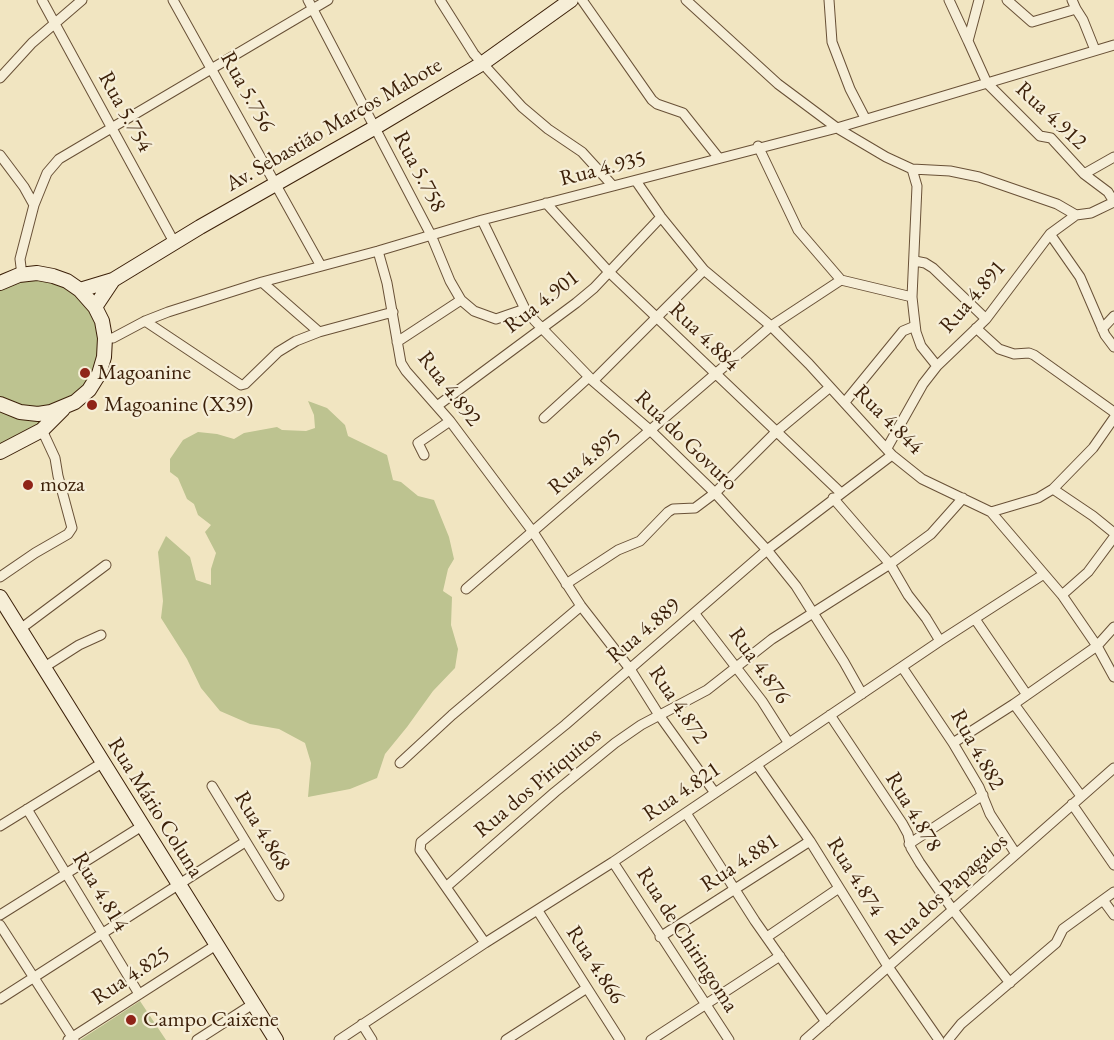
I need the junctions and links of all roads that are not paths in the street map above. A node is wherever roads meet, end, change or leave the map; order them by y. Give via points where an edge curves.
1 (42, 0) edge
2 (82, 0) edge
3 (173, 0) edge
4 (328, 0) edge
5 (440, 0) edge
6 (571, 0) edge
7 (582, 0) edge
8 (686, 0) edge
9 (830, 0) edge
10 (949, 0) edge
11 (979, 0) edge
12 (1007, 0) edge
13 (310, 4) edge
14 (1074, 5) edge
15 (55, 23) junction
16 (968, 40) junction
17 (1114, 45) edge
18 (1095, 50) junction
19 (483, 63) junction
20 (211, 68) junction
21 (0, 78) edge
22 (987, 83) junction
23 (865, 118) junction
24 (111, 128) junction
25 (374, 128) junction
26 (837, 128) junction
27 (758, 147) junction
28 (0, 155) edge
29 (718, 157) junction
30 (1114, 157) edge
31 (912, 169) junction
32 (1084, 174) junction
33 (636, 181) junction
34 (276, 184) junction
35 (613, 186) junction
36 (1114, 202) edge
37 (546, 203) junction
38 (34, 205) junction
39 (1076, 215) junction
40 (661, 217) junction
41 (482, 220) junction
42 (1050, 234) junction
43 (431, 235) junction
44 (174, 242) junction
45 (378, 251) junction
46 (915, 261) junction
47 (321, 266) junction
48 (0, 270) edge
49 (704, 270) junction
50 (609, 272) junction
51 (20, 275) junction
52 (113, 280) junction
53 (841, 280) junction
54 (262, 282) junction
55 (0, 283) edge
56 (80, 290) junction
57 (912, 297) junction
58 (461, 300) junction
59 (95, 308) junction
60 (525, 309) junction
61 (393, 312) junction
62 (1114, 316) edge
63 (657, 319) junction
64 (986, 319) junction
65 (145, 321) junction
66 (915, 326) junction
67 (771, 327) junction
68 (542, 328) junction
69 (976, 328) junction
70 (1102, 329) junction
71 (319, 332) junction
72 (105, 339) junction
73 (397, 342) junction
74 (1114, 347) edge
75 (937, 366) junction
76 (714, 374) junction
77 (591, 379) junction
78 (829, 388) junction
79 (845, 402) junction
80 (0, 404) edge
81 (70, 405) junction
82 (437, 406) junction
83 (1114, 412) edge
84 (544, 418) dead end
85 (1114, 418) edge
86 (450, 421) junction
87 (42, 430) junction
88 (651, 431) junction
89 (776, 432) junction
90 (890, 451) junction
91 (0, 453) edge
92 (424, 455) dead end
93 (1053, 489) junction
94 (715, 493) junction
95 (837, 496) junction
96 (963, 498) junction
97 (991, 512) junction
98 (533, 532) junction
99 (1114, 535) edge
100 (767, 550) junction
101 (890, 564) junction
102 (106, 565) dead end
103 (1044, 574) junction
104 (0, 577) edge
105 (566, 584) junction
106 (466, 589) dead end
107 (1062, 595) junction
108 (0, 597) edge
109 (580, 606) junction
110 (813, 612) junction
111 (695, 614) junction
112 (975, 619) junction
113 (1114, 627) edge
114 (19, 630) junction
115 (101, 635) dead end
116 (940, 641) junction
117 (1097, 646) junction
118 (737, 666) junction
119 (902, 667) junction
120 (43, 668) junction
121 (630, 669) junction
122 (1114, 677) edge
123 (862, 694) junction
124 (1027, 695) junction
125 (1014, 704) junction
126 (659, 715) junction
127 (830, 716) junction
128 (788, 742) junction
129 (953, 742) junction
130 (102, 762) junction
131 (400, 763) dead end
132 (757, 765) junction
133 (1114, 768) edge
134 (212, 786) dead end
135 (715, 793) junction
136 (983, 795) junction
137 (1081, 796) junction
138 (1072, 804) junction
139 (27, 809) junction
140 (686, 813) junction
141 (0, 826) edge
142 (142, 826) junction
143 (810, 841) junction
144 (245, 842) junction
145 (909, 844) junction
146 (1016, 854) junction
147 (613, 862) junction
148 (1114, 865) edge
149 (66, 873) junction
150 (179, 884) junction
151 (446, 886) junction
152 (839, 888) junction
153 (735, 890) junction
154 (1114, 892) edge
155 (279, 896) dead end
156 (1103, 900) junction
157 (953, 910) junction
158 (538, 911) junction
159 (0, 915) edge
160 (1114, 915) edge
161 (0, 925) edge
162 (101, 933) junction
163 (660, 937) junction
164 (767, 937) junction
165 (486, 943) junction
166 (216, 945) junction
167 (780, 956) junction
168 (889, 968) junction
169 (34, 976) junction
170 (1010, 983) junction
171 (587, 988) junction
172 (139, 994) junction
173 (0, 999) edge
174 (253, 1004) junction
175 (706, 1005) junction
176 (826, 1022) junction
177 (362, 1024) junction
178 (517, 1037) edge
179 (71, 1039) edge
180 (197, 1040) edge
181 (276, 1040) edge
182 (339, 1040) edge
183 (372, 1040) edge
184 (506, 1040) edge
185 (620, 1040) edge
186 (651, 1040) edge
187 (729, 1040) edge
188 (805, 1040) edge
189 (939, 1040) edge
190 (948, 1040) edge

1 - 15 street, Rua 5.754
2 - 15 street
3 - 20 street, Rua 5.756
4 - 13 street
5 - 19 street via 465,42
6 - 19 main road, Av. Sebastião Marcos Mabote
7 - 29 street via 652,100 683,112
8 - 26 street via 778,84
9 - 23 street via 832,42
10 - 16 street
11 - 16 street
12 - 14 street via 1032,22
13 - 20 street
13 - 25 street, Rua 5.758
14 - 18 street
15 - 21 street
15 - 24 street, Rua 5.754
16 - 22 street
17 - 18 street, Rua 4.935
18 - 22 street, Rua 4.935
19 - 25 main road, Av. Sebastião Marcos Mabote
19 - 35 street via 522,107 582,152
20 - 24 street
20 - 34 street, Rua 5.756
22 - 23 street, Rua 4.935
22 - 32 street, Rua 4.912 via 1040,136 1051,138
23 - 26 street, Rua 4.935
24 - 38 street via 52,166
24 - 44 street, Rua 5.754
25 - 34 main road, Av. Sebastião Marcos Mabote
25 - 43 street, Rua 5.758
26 - 27 street, Rua 4.935
26 - 31 street
27 - 29 street, Rua 4.935
27 - 53 street via 798,230
28 - 38 street
29 - 33 street, Rua 4.935
30 - 32 street
31 - 39 street via 979,177 1058,204
31 - 46 street via 917,186
32 - 36 street, Rua 4.912 via 1108,192
33 - 35 street, Rua 4.935
33 - 40 street, Rua 4.844
34 - 44 main road, Av. Sebastião Marcos Mabote
34 - 47 street, Rua 5.756
35 - 37 street, Rua 4.935
36 - 39 street, Rua 4.891
37 - 41 street, Rua 4.935
37 - 50 street, Rua 4.884
38 - 51 street via 20,259
39 - 42 street, Rua 4.891
40 - 49 street, Rua 4.844
40 - 50 street, Rua 4.901
41 - 43 street, Rua 4.935
41 - 60 street, Rua do Govuro
42 - 64 street, Rua 4.891
42 - 70 street via 1080,277
43 - 45 street, Rua 4.935
43 - 58 street, Rua 5.758
44 - 52 main road, Av. Sebastião Marcos Mabote
45 - 47 street, Rua 4.935
45 - 61 street, Rua 4.892
46 - 57 street
46 - 64 street via 933,268
47 - 54 street, Rua 4.935
48 - 51 main road
49 - 63 street
49 - 67 street, Rua 4.844
50 - 63 street, Rua 4.884
50 - 68 street, Rua 4.901 via 585,296
51 - 55 main road
51 - 56 main road via 53,276
52 - 56 main road, Av. Sebastião Marcos Mabote
52 - 59 main road, Av. Sebastião Marcos Mabote
53 - 57 street
53 - 67 street, Rua 4.895
54 - 65 street, Rua 4.935
54 - 71 street
56 - 59 main road
57 - 66 street
58 - 60 street via 474,311 496,319
58 - 73 street
59 - 72 main road
60 - 68 street, Rua do Govuro
61 - 71 street
61 - 73 street, Rua 4.892
62 - 70 street
63 - 76 street, Rua 4.884
63 - 77 street
64 - 69 street, Rua 4.891
65 - 71 street via 241,385 278,352
65 - 72 street, Rua 4.935
66 - 75 street via 921,346
66 - 79 street via 903,331
67 - 76 street, Rua 4.895
67 - 78 street, Rua 4.844
68 - 77 street, Rua do Govuro
68 - 82 street, Rua 4.901
69 - 75 street, Rua 4.891
69 - 83 street via 999,349 1034,355
70 - 74 street
72 - 81 main road via 105,357 99,374
73 - 82 street, Rua 4.892 via 406,371
75 - 90 street, Rua 4.891 via 923,384
76 - 88 street, Rua 4.895
76 - 89 street, Rua 4.884
77 - 84 street
77 - 88 street, Rua do Govuro
78 - 79 street, Rua 4.844
78 - 89 street
79 - 90 street, Rua 4.844
80 - 81 main road via 38,414
81 - 87 main road
82 - 86 street, Rua 4.892
85 - 93 street via 1093,448
86 - 92 street via 418,443
86 - 98 street, Rua 4.892
87 - 91 main road
87 - 104 street via 55,458 72,528
88 - 94 street, Rua do Govuro
88 - 98 street, Rua 4.895
89 - 94 street
89 - 95 street, Rua 4.884
90 - 95 street, Rua 4.889
90 - 96 street, Rua 4.844 via 921,479
93 - 97 street via 1038,498
93 - 99 street
94 - 100 street, Rua do Govuro
94 - 105 street via 695,508 668,512 640,541 618,550
95 - 100 street, Rua 4.889
95 - 101 street, Rua 4.884
96 - 97 street, Rua 4.844
96 - 101 street, Rua dos Piriquitos via 930,534
97 - 103 street, Rua 4.844
98 - 105 street, Rua 4.892
98 - 106 street, Rua 4.895
99 - 107 street via 1088,572
100 - 110 street, Rua do Govuro
100 - 111 street, Rua 4.889
101 - 110 street, Rua dos Piriquitos
101 - 116 street, Rua 4.884
102 - 114 street
103 - 107 street, Rua 4.844
103 - 112 street, Rua 4.821
105 - 109 street, Rua 4.892
107 - 117 street, Rua 4.844
108 - 114 main road, Rua Mário Coluna
109 - 121 street, Rua 4.872
109 - 131 street
110 - 118 street, Rua dos Piriquitos
110 - 123 street, Rua do Govuro
111 - 118 street, Rua 4.876
111 - 121 street, Rua 4.889
112 - 116 street, Rua 4.821
112 - 124 street
113 - 117 street
114 - 120 main road, Rua Mário Coluna
115 - 120 street
116 - 119 street, Rua 4.821
117 - 122 street, Rua 4.844
117 - 124 street
118 - 126 street, Rua dos Piriquitos via 706,690
118 - 128 street, Rua 4.876
119 - 123 street, Rua 4.821
119 - 129 street, Rua 4.882
120 - 130 main road, Rua Mário Coluna
121 - 126 street, Rua 4.872
121 - 151 street, Rua 4.889 via 419,844
123 - 127 street, Rua 4.821
124 - 125 street
125 - 129 street
125 - 137 street
126 - 135 street, Rua 4.872
126 - 151 street, Rua dos Piriquitos via 615,743
127 - 128 street, Rua 4.821
127 - 145 street, Rua 4.878 via 902,823
128 - 132 street, Rua 4.821
129 - 136 street, Rua 4.882
130 - 139 street
130 - 142 main road, Rua Mário Coluna
132 - 135 street, Rua 4.821
132 - 143 street, Rua 4.874
133 - 137 street, Rua dos Papagaios
134 - 144 street, Rua 4.868
135 - 140 street, Rua 4.821
136 - 145 street
136 - 146 street, Rua 4.882 via 990,814
137 - 138 street, Rua dos Papagaios
138 - 146 street, Rua dos Papagaios
138 - 148 street
139 - 141 street
139 - 149 street, Rua 4.814
140 - 147 street, Rua 4.821
140 - 153 street
142 - 149 street
142 - 150 main road, Rua Mário Coluna
143 - 152 street, Rua 4.874
143 - 153 street, Rua 4.881
144 - 150 street
144 - 155 street, Rua 4.868
145 - 157 street, Rua 4.878
146 - 157 street, Rua dos Papagaios
147 - 158 street, Rua 4.821
147 - 163 street, Rua de Chiringoma
149 - 159 street
149 - 162 street, Rua 4.814
150 - 162 street
150 - 166 main road, Rua Mário Coluna
151 - 165 street
152 - 164 street
152 - 168 street, Rua 4.874
153 - 163 street, Rua 4.881
153 - 164 street
154 - 156 street
156 - 160 street
156 - 170 street via 1063,929 1056,943
157 - 168 street, Rua dos Papagaios
157 - 170 street, Rua 4.878
158 - 165 street, Rua 4.821
158 - 171 street, Rua 4.866
161 - 169 street
162 - 169 street
162 - 172 street, Rua 4.814
163 - 175 street, Rua de Chiringoma
164 - 167 street
165 - 177 street, Rua 4.821
166 - 172 street, Rua 4.825
166 - 174 main road, Rua Mário Coluna
167 - 175 street
167 - 176 street
168 - 176 street, Rua dos Papagaios
168 - 189 street, Rua 4.874
169 - 173 street
169 - 179 street
170 - 190 street
171 - 178 street
171 - 185 street, Rua 4.866
172 - 179 street, Rua 4.825
174 - 180 street
174 - 181 main road, Rua Mário Coluna
175 - 186 street
175 - 187 street, Rua de Chiringoma
176 - 188 street, Rua dos Papagaios
177 - 182 street, Rua 4.821
177 - 183 street
178 - 184 street

